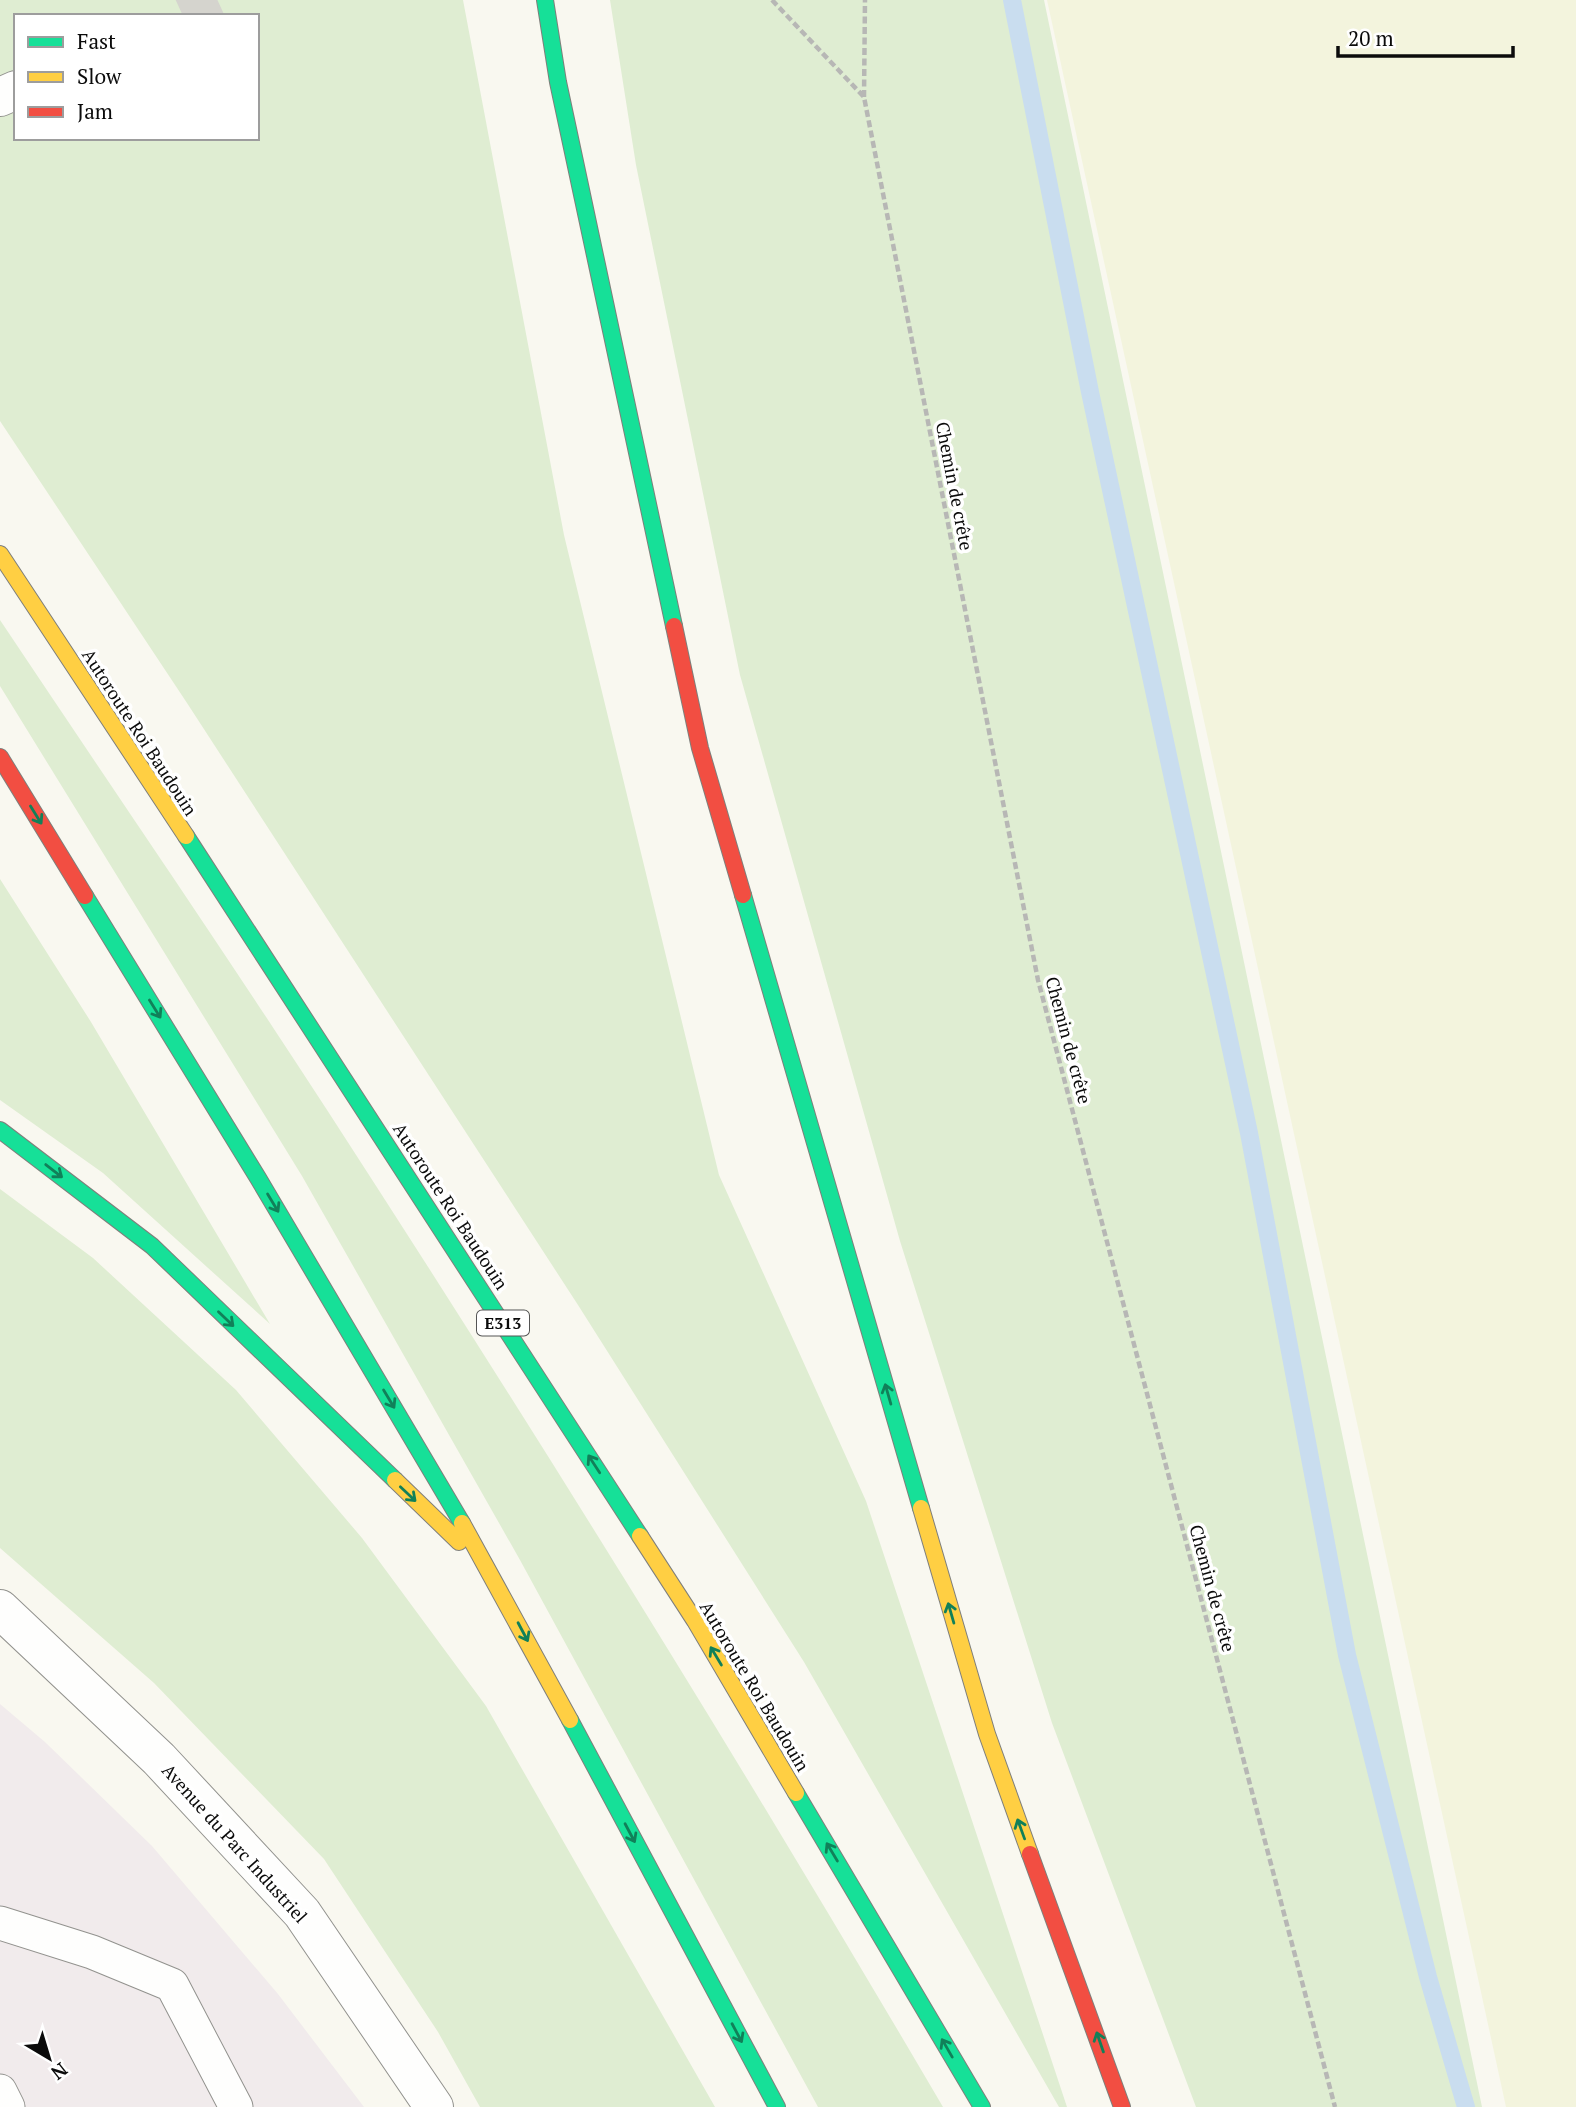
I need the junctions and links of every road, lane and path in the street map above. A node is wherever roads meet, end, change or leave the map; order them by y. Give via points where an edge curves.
1 (545, 0) edge
2 (772, 0) edge
3 (865, 0) edge
4 (864, 97) junction
5 (0, 554) edge
6 (0, 757) edge
7 (0, 1130) edge
8 (491, 1572) junction
9 (0, 1609) edge
10 (0, 1923) edge
11 (0, 2091) edge
12 (8, 2107) edge
13 (236, 2107) edge
14 (434, 2107) edge
15 (777, 2107) edge
16 (982, 2107) edge
17 (1122, 2107) edge
18 (1335, 2107) edge

17 -> 1 highway via 987,1734 700,748 560,96
2 - 4 path
3 - 4 path, Chemin de crête
4 - 18 path, Chemin de crête via 1038,980
16 -> 5 highway, Autoroute Roi Baudouin / E313 via 695,1621 352,1087
6 -> 8 highway via 258,1178
7 -> 8 highway via 152,1246
8 -> 15 highway
9 - 14 street, Avenue du Parc Industriel via 159,1759 302,1913
10 - 13 lane via 92,1952 172,1985
11 - 12 lane

